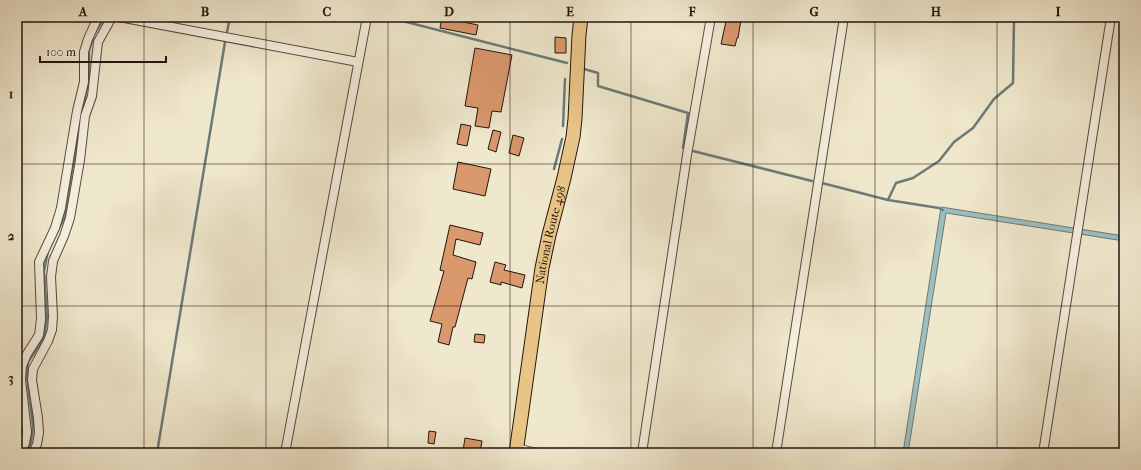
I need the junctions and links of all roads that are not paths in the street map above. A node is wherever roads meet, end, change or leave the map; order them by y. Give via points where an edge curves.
1 (98, 17) edge
2 (112, 17) edge
3 (119, 17) edge
4 (367, 17) edge
5 (581, 17) edge
6 (711, 17) edge
7 (844, 17) edge
8 (1111, 17) edge
9 (358, 62) junction
10 (516, 451) edge
11 (21, 453) edge
12 (33, 453) edge
13 (285, 453) edge
14 (537, 453) edge
15 (642, 453) edge
16 (776, 453) edge
17 (1043, 453) edge

1 - 11 street via 84,52 84,82 61,208 39,262 41,319 39,335 22,366 21,380 27,432
2 - 12 street via 98,42 92,96 85,116 70,218 53,261 52,330 32,369 39,433
3 - 9 street
4 - 9 street
5 - 10 highway, National Route 498 via 573,136 542,268
6 - 15 street via 687,155
7 - 16 street
8 - 17 street
9 - 13 street
10 - 14 street

